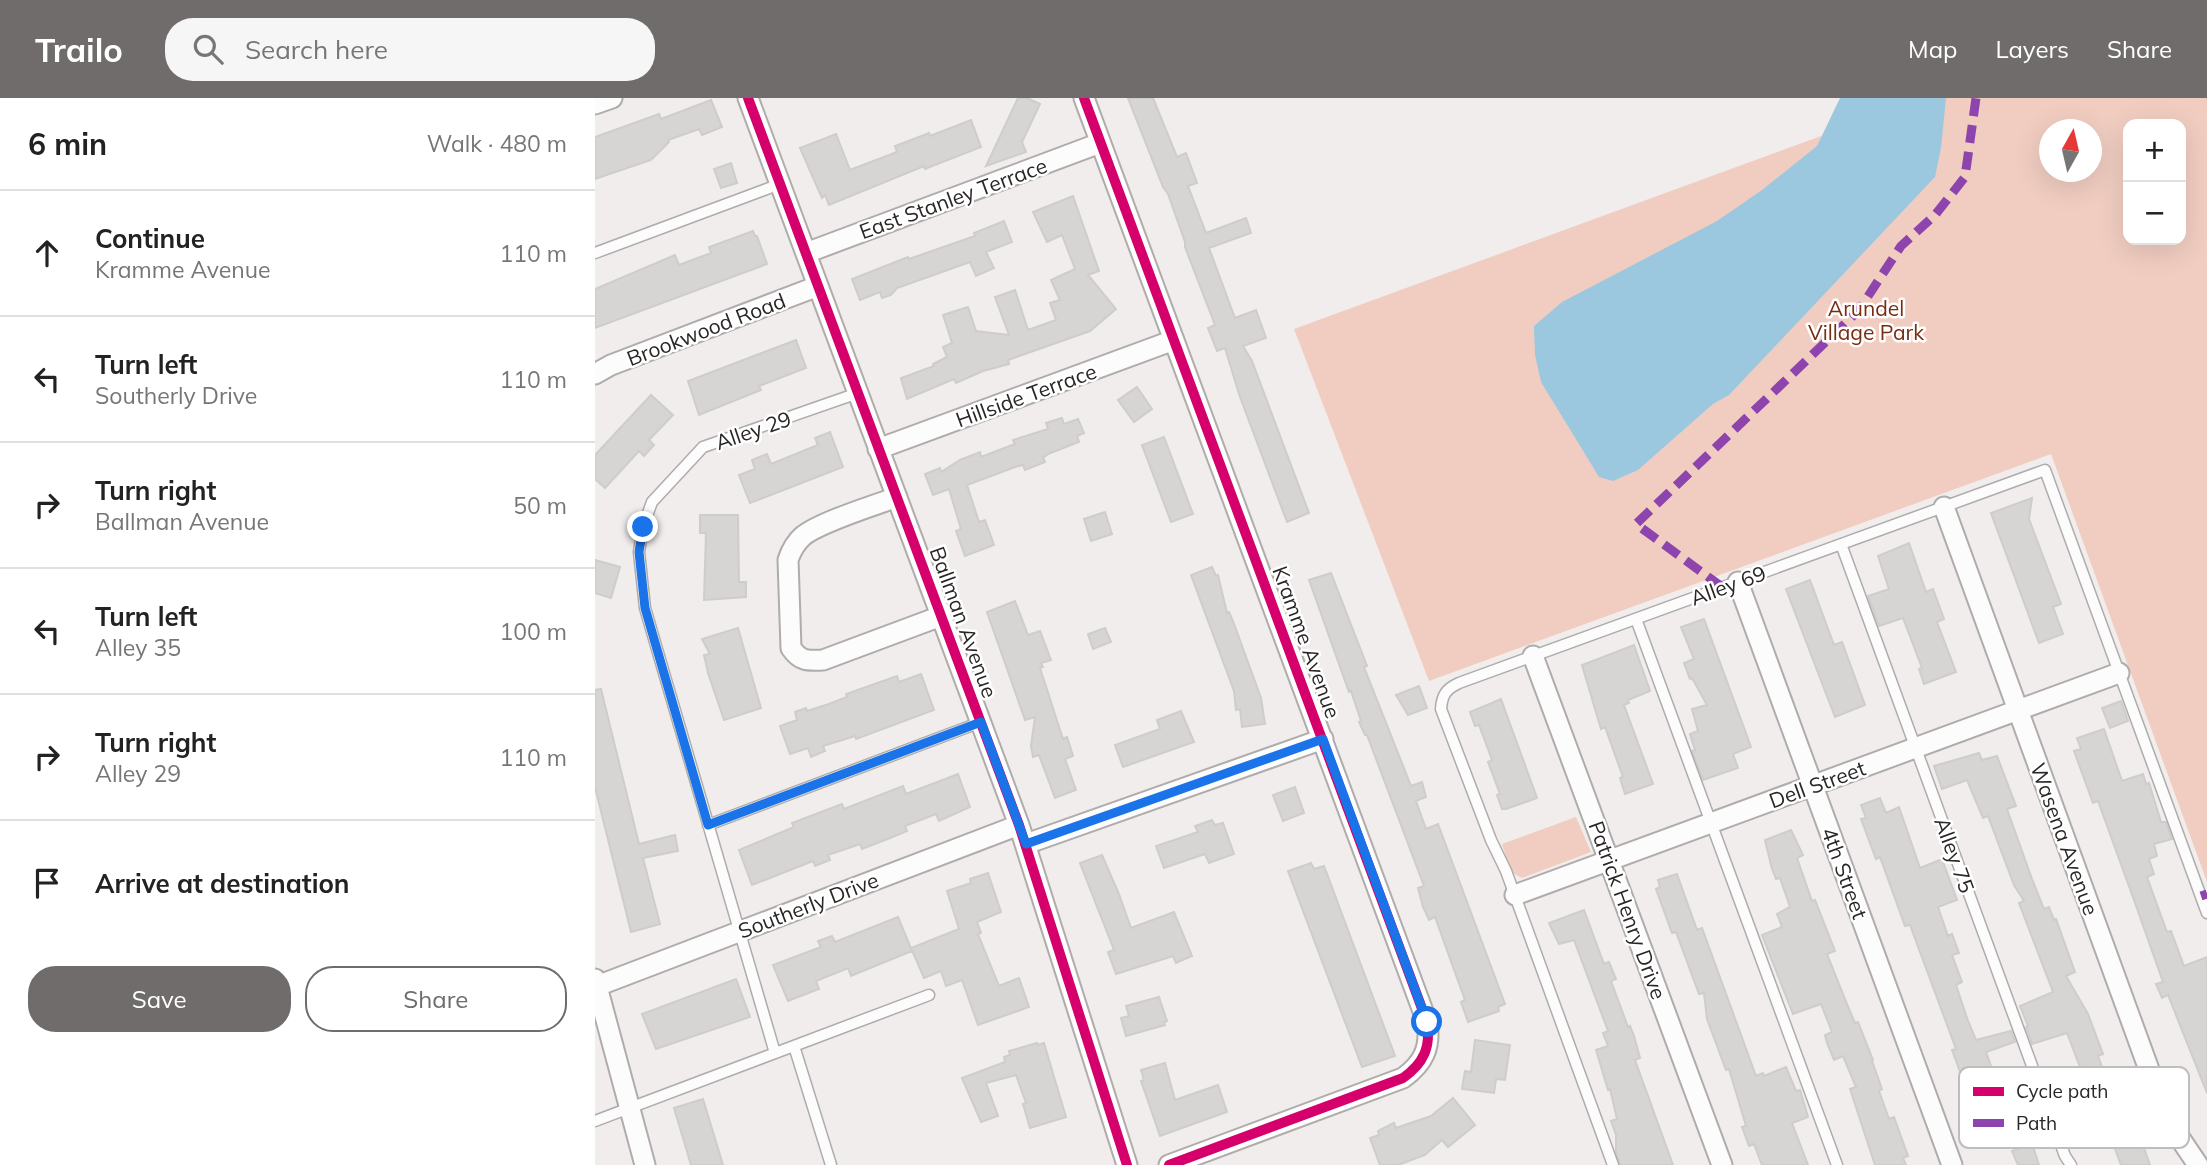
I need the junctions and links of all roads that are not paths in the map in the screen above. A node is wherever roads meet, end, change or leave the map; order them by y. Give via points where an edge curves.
1 (612, 98) edge
2 (748, 98) edge
3 (1084, 98) edge
4 (595, 104) edge
5 (1100, 143) junction
6 (780, 184) junction
7 (595, 253) edge
8 (806, 253) junction
9 (818, 286) junction
10 (1174, 340) junction
11 (595, 374) edge
12 (858, 393) junction
13 (878, 449) junction
14 (897, 497) junction
15 (1944, 507) junction
16 (1841, 544) junction
17 (1738, 582) junction
18 (941, 616) junction
19 (1636, 619) junction
20 (1534, 656) junction
21 (2119, 673) junction
22 (2018, 710) junction
23 (981, 722) junction
24 (1323, 739) junction
25 (1916, 748) junction
26 (1813, 785) junction
27 (1711, 823) junction
28 (708, 825) junction
29 (1019, 825) junction
30 (1026, 844) junction
31 (1609, 860) junction
32 (1515, 895) junction
33 (2207, 913) edge
34 (739, 931) junction
35 (596, 982) edge
36 (929, 995) dead end
37 (794, 1046) junction
38 (775, 1053) junction
39 (2032, 1067) edge
40 (2148, 1067) edge
41 (628, 1109) junction
42 (595, 1121) edge
43 (2062, 1148) edge
44 (2187, 1148) edge
45 (645, 1165) edge
46 (831, 1165) edge
47 (1128, 1165) edge
48 (1169, 1165) edge
49 (1613, 1165) edge
50 (1722, 1165) edge
51 (1837, 1165) edge
52 (1952, 1165) edge
53 (2071, 1165) edge
54 (2198, 1165) edge

1 - 4 street
2 - 6 street, Ballman Avenue
3 - 5 street, Kramme Avenue
5 - 8 street, East Stanley Terrace
5 - 10 street, Kramme Avenue
6 - 7 lane
6 - 8 street, Ballman Avenue
8 - 9 street, Ballman Avenue
9 - 11 street, Brookwood Road
9 - 12 street, Ballman Avenue
10 - 13 street, Hillside Terrace
10 - 24 street, Kramme Avenue
12 - 13 street, Ballman Avenue
12 - 28 lane, Alley 29 via 703,447 652,502 643,527 639,552 645,608
13 - 14 street, Ballman Avenue
14 - 18 street, Ballman Avenue
14 - 18 street via 815,529 793,547 788,560 791,648 799,658 823,660
15 - 16 lane, Alley 69
15 - 21 lane, Alley 69 via 2045,470
15 - 22 street, Wasena Avenue
16 - 17 lane, Alley 69
16 - 25 lane, Alley 75
17 - 19 lane, Alley 69
17 - 26 street, 4th Street
18 - 23 street, Ballman Avenue
19 - 20 lane, Alley 69
19 - 27 lane
20 - 31 street, Patrick Henry Drive
20 - 32 lane, Alley 69 via 1448,688 1441,699 1441,709
21 - 22 street, Dell Street
21 - 33 lane, Alley 69
22 - 25 street, Dell Street
22 - 40 street, Wasena Avenue
23 - 28 lane
23 - 29 street, Ballman Avenue
24 - 30 street
24 - 48 street, Kramme Avenue via 1427,1022 1428,1048 1423,1060 1403,1078
25 - 26 street, Dell Street
25 - 39 lane, Alley 75
26 - 27 street, Dell Street
26 - 52 street, 4th Street
27 - 31 street, Dell Street
27 - 51 lane
28 - 34 lane, Alley 29
29 - 30 street, Ballman Avenue
29 - 34 street, Southerly Drive
30 - 47 street, Ballman Avenue
31 - 32 street, Dell Street
31 - 50 street, Patrick Henry Drive
32 - 49 lane, Alley 69
34 - 35 street, Southerly Drive
34 - 38 lane, Alley 29
35 - 41 street
36 - 37 lane
37 - 38 lane
37 - 46 lane
38 - 41 lane
41 - 42 lane
41 - 45 street
43 - 53 lane, Alley 75
44 - 54 street, Wasena Avenue

